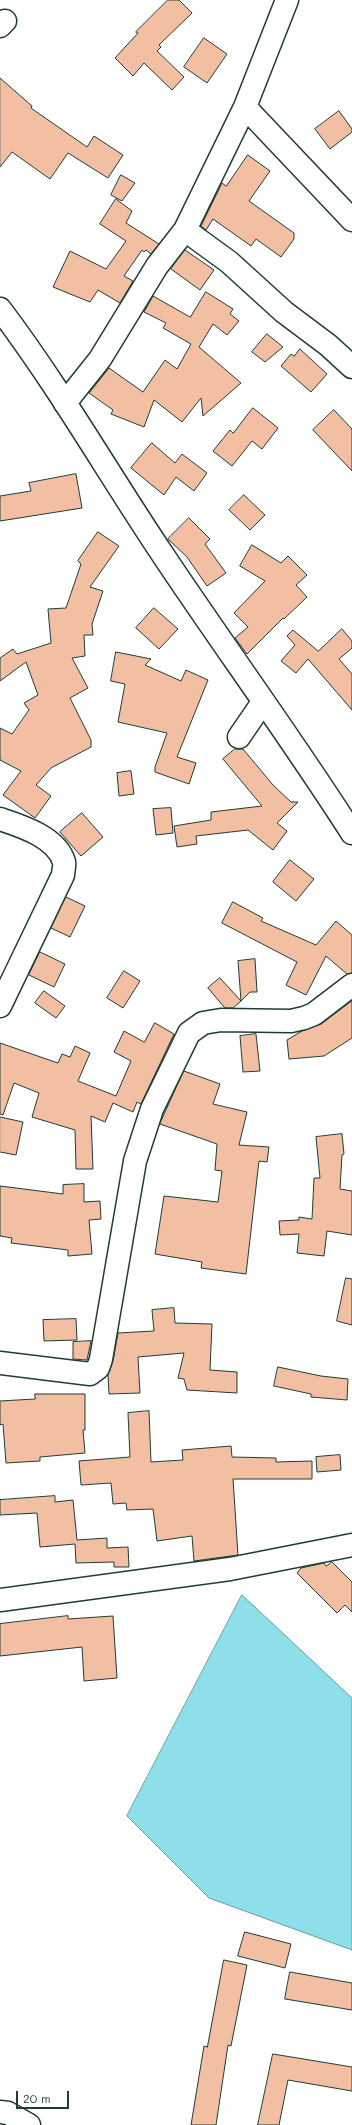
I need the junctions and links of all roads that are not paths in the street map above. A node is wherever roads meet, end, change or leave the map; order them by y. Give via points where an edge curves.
1 (287, 0) edge
2 (245, 107) junction
3 (352, 220) edge
4 (185, 230) junction
5 (0, 308) edge
6 (352, 367) edge
7 (65, 403) junction
8 (263, 702) junction
9 (239, 737) dead end
10 (0, 819) edge
11 (352, 833) edge
12 (352, 984) edge
13 (0, 1006) edge
14 (0, 1363) edge
15 (352, 1545) edge
16 (0, 1600) edge
17 (0, 2112) edge
18 (29, 2125) edge

1 - 2 street
2 - 3 street
2 - 4 street
4 - 6 street via 229,262 284,312 328,345
4 - 7 street via 157,266 100,358
5 - 7 street
7 - 8 street via 138,518
8 - 9 street
8 - 11 street
10 - 13 street via 43,838 57,848 64,863 63,874
12 - 14 street via 314,1014 304,1018 221,1020 203,1024 190,1033 152,1109 135,1161 98,1368 90,1374
15 - 16 street via 230,1569
17 - 18 street via 8,2112

